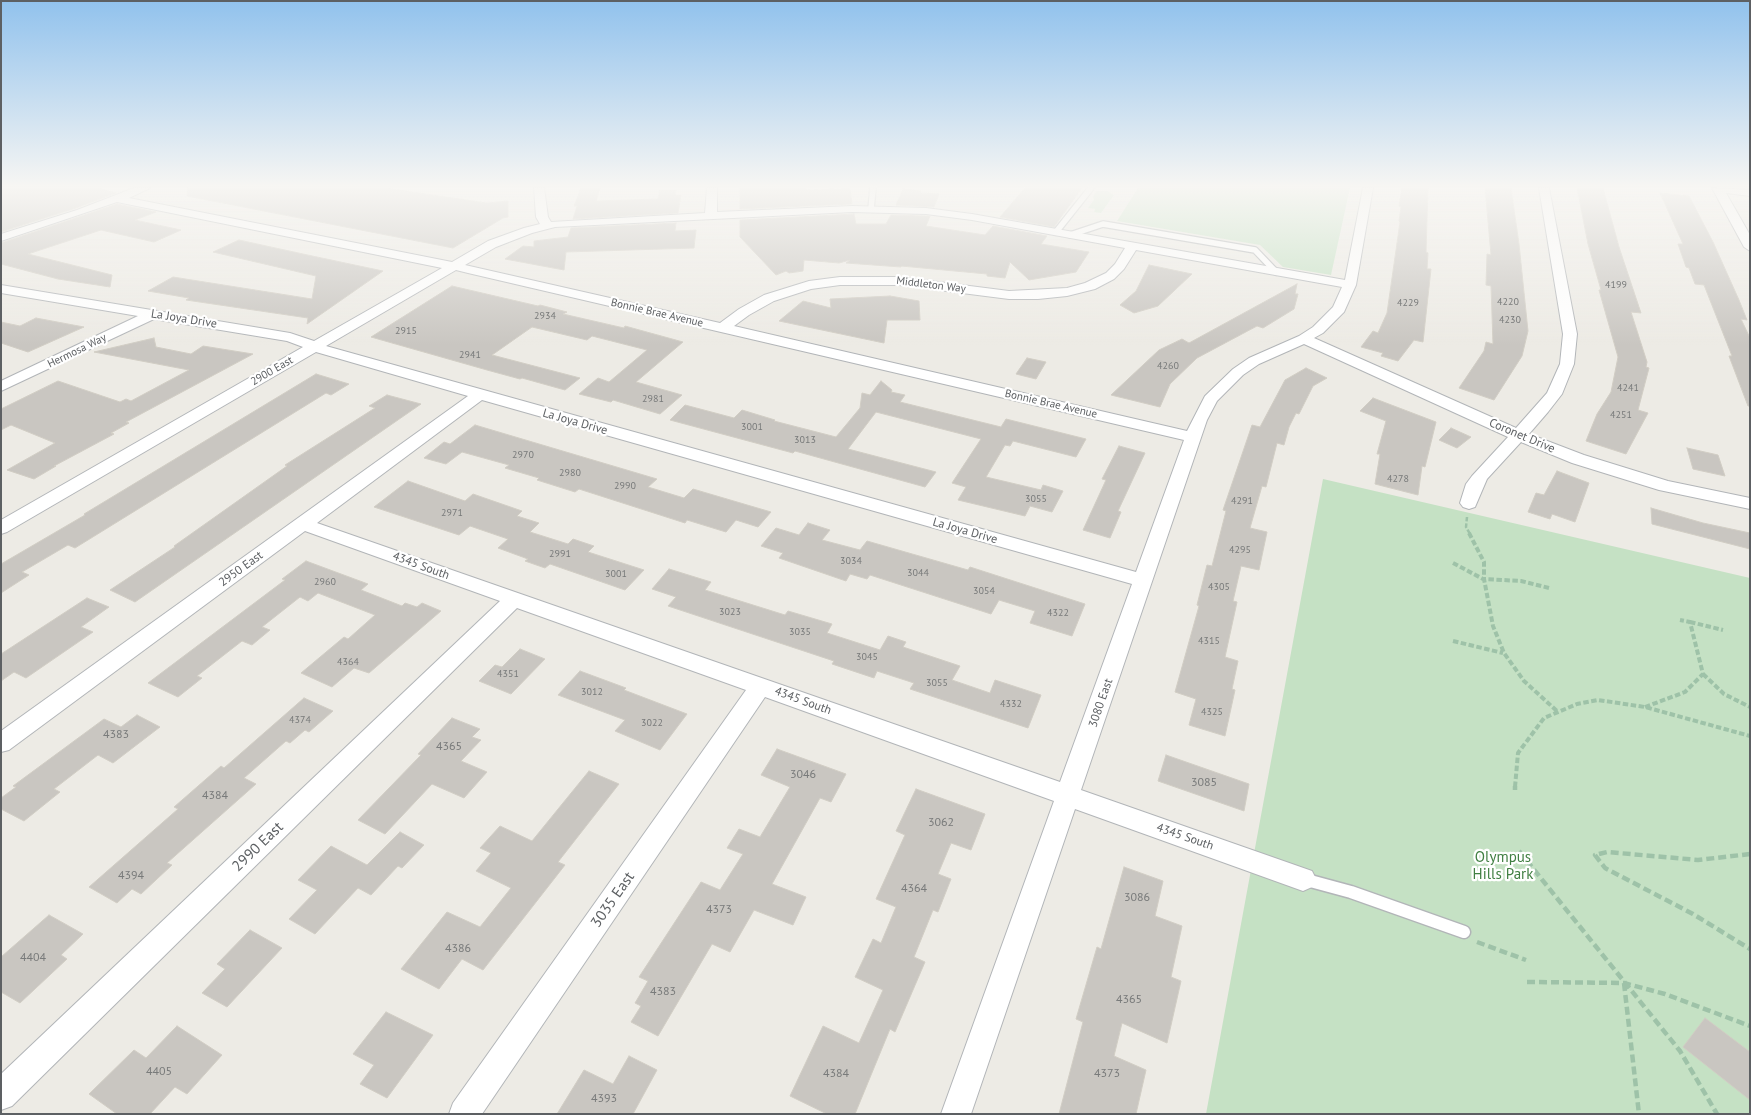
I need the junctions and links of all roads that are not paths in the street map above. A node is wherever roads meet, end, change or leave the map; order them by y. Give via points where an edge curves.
1 (324, 240) edge
2 (501, 240) edge
3 (1098, 240) edge
4 (1197, 240) edge
5 (1358, 240) edge
6 (1553, 240) edge
7 (1132, 246) junction
8 (454, 266) junction
9 (1276, 272) junction
10 (1350, 285) junction
11 (1, 288) edge
12 (153, 314) junction
13 (723, 328) junction
14 (1304, 339) junction
15 (315, 346) junction
16 (1, 387) edge
17 (480, 395) junction
18 (1518, 435) junction
19 (1193, 438) junction
20 (1469, 503) road end
21 (1750, 504) edge
22 (303, 524) junction
23 (1, 528) edge
24 (1143, 581) junction
25 (514, 599) junction
26 (761, 686) junction
27 (1, 743) edge
28 (1068, 796) junction
29 (1303, 879) joint
30 (1464, 932) road end
31 (1, 1096) edge
32 (464, 1114) edge
33 (956, 1114) edge

1 - 8 street, Bonnie Brae Avenue
2 - 8 street, 2900 East
3 - 7 street, 2900 East
4 - 9 lane via 1255,250
5 - 10 street, 3080 East
6 - 18 street via 1570,349 1562,379 1554,394
7 - 9 street, 2900 East
7 - 13 street, Middleton Way via 1110,276 1067,292 1009,295 899,281 840,281 809,285 770,298
8 - 13 street, Bonnie Brae Avenue
8 - 15 street, 2900 East
9 - 10 street, 2900 East
10 - 14 street, 3080 East via 1339,309
11 - 12 street, La Joya Drive
12 - 15 street, La Joya Drive via 290,337
12 - 16 street, Hermosa Way
13 - 19 street, Bonnie Brae Avenue
14 - 18 street, Coronet Drive
14 - 19 street, 3080 East via 1254,361 1238,372 1210,399
15 - 17 street, La Joya Drive
15 - 23 street, 2900 East
17 - 22 street, 2950 East
17 - 24 street, La Joya Drive
18 - 20 street via 1480,476
18 - 21 street, Coronet Drive via 1621,474
19 - 24 street, 3080 East
22 - 25 street, 4345 South
22 - 27 street, 2950 East
24 - 28 street, 3080 East
25 - 26 street, 4345 South
25 - 31 street, 2990 East
26 - 28 street, 4345 South
26 - 32 street, 3035 East
28 - 29 street, 4345 South
28 - 33 street, 3080 East
29 - 30 lane via 1351,892

